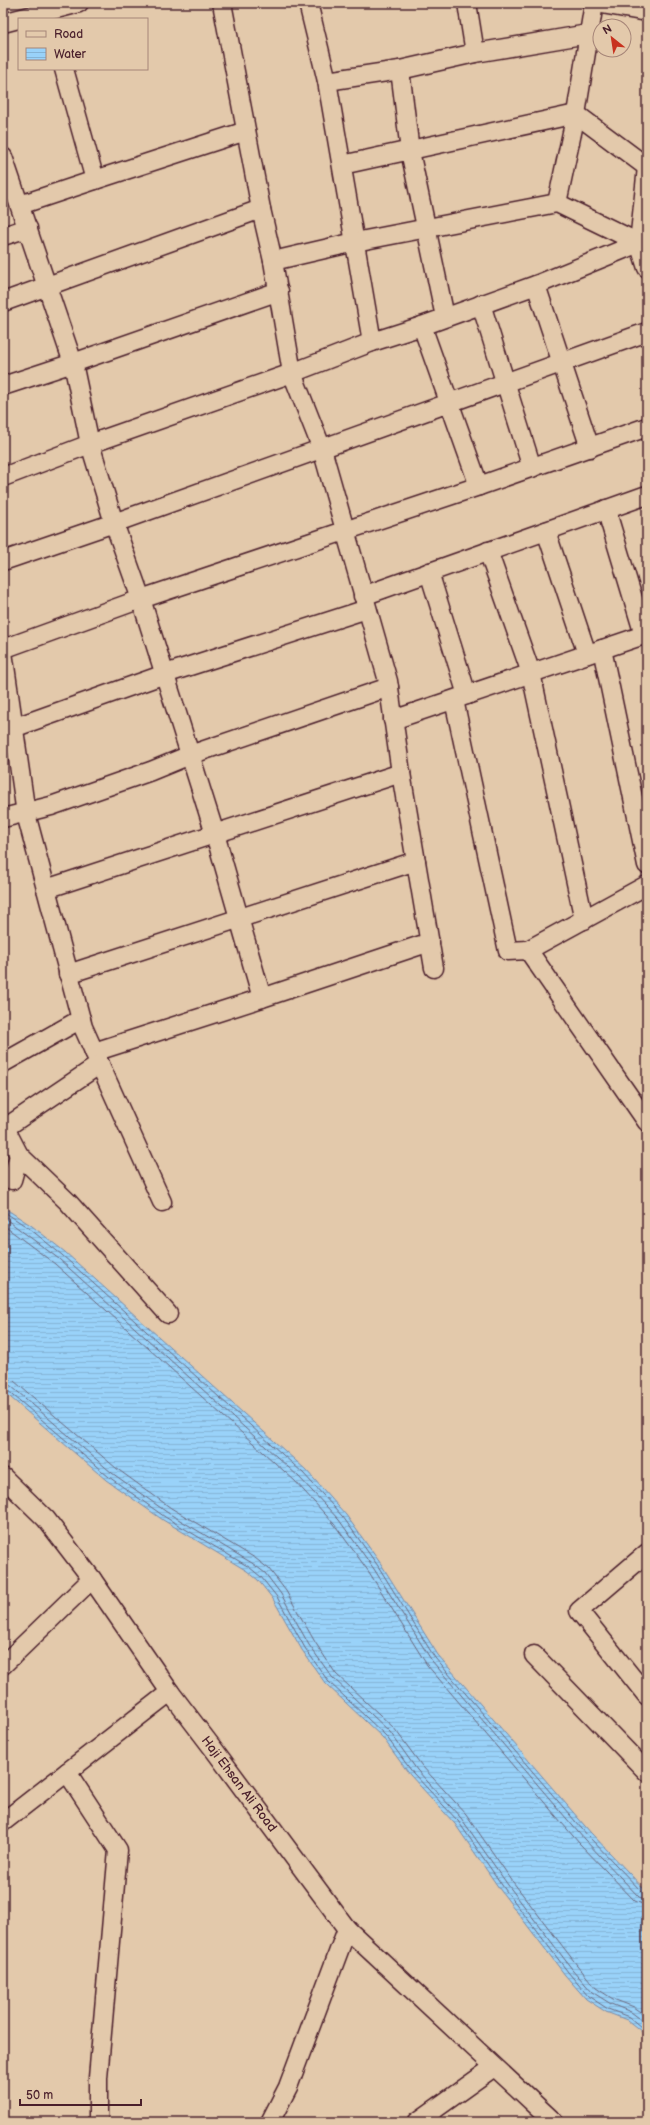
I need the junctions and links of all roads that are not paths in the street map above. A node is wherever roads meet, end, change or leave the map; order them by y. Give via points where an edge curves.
1 (79, 3) edge
2 (222, 3) edge
3 (308, 3) edge
4 (467, 3) edge
5 (595, 3) edge
6 (647, 12) edge
7 (49, 14) edge
8 (29, 18) edge
9 (18, 20) edge
10 (3, 23) edge
11 (588, 34) junction
12 (475, 53) junction
13 (64, 70) edge
14 (400, 70) junction
15 (327, 81) junction
16 (576, 114) junction
17 (246, 131) junction
18 (410, 150) junction
19 (342, 165) junction
20 (5, 167) edge
21 (647, 167) edge
22 (95, 180) junction
23 (556, 204) junction
24 (20, 205) junction
25 (261, 209) junction
26 (28, 228) junction
27 (426, 228) junction
28 (3, 236) edge
29 (355, 242) junction
30 (643, 244) edge
31 (273, 261) junction
32 (647, 268) edge
33 (536, 285) junction
34 (48, 287) junction
35 (279, 291) junction
36 (3, 302) edge
37 (481, 304) junction
38 (445, 317) junction
39 (422, 326) junction
40 (647, 332) edge
41 (372, 342) junction
42 (73, 363) junction
43 (562, 363) junction
44 (292, 373) junction
45 (506, 382) junction
46 (3, 386) edge
47 (450, 402) junction
48 (646, 432) edge
49 (90, 444) junction
50 (590, 448) junction
51 (322, 449) junction
52 (532, 468) junction
53 (3, 477) edge
54 (479, 486) junction
55 (647, 495) edge
56 (606, 509) junction
57 (114, 523) junction
58 (346, 530) junction
59 (546, 531) junction
60 (488, 551) junction
61 (3, 561) edge
62 (429, 572) junction
63 (141, 599) junction
64 (365, 602) junction
65 (646, 634) edge
66 (3, 648) edge
67 (3, 652) edge
68 (594, 652) junction
69 (531, 673) junction
70 (165, 674) junction
71 (389, 687) junction
72 (460, 697) junction
73 (393, 720) junction
74 (13, 728) junction
75 (190, 755) junction
76 (401, 773) junction
77 (26, 814) junction
78 (3, 818) edge
79 (215, 834) junction
80 (416, 861) junction
81 (647, 865) edge
82 (647, 885) edge
83 (46, 889) junction
84 (239, 918) junction
85 (584, 920) junction
86 (430, 942) junction
87 (528, 950) junction
88 (434, 968) dead end
89 (68, 974) junction
90 (262, 998) junction
91 (81, 1019) junction
92 (97, 1058) junction
93 (3, 1063) edge
94 (647, 1122) edge
95 (4, 1126) edge
96 (19, 1155) junction
97 (3, 1176) edge
98 (162, 1202) dead end
99 (168, 1314) dead end
100 (3, 1477) edge
101 (643, 1564) edge
102 (92, 1579) junction
103 (534, 1655) dead end
104 (3, 1665) edge
105 (170, 1692) junction
106 (647, 1696) edge
107 (67, 1772) junction
108 (647, 1772) edge
109 (3, 1822) edge
110 (347, 1930) junction
111 (494, 2067) junction
112 (98, 2122) edge
113 (270, 2122) edge
114 (417, 2122) edge
115 (554, 2122) edge

1 - 7 street
2 - 17 street
3 - 15 street
4 - 12 street
5 - 6 street
5 - 11 street
7 - 8 street
9 - 10 street
11 - 12 street
11 - 16 street
12 - 14 street
13 - 22 street
14 - 15 street
14 - 18 street
15 - 19 street
16 - 18 street
16 - 21 street
16 - 23 street
17 - 22 street
17 - 25 street
18 - 19 street
18 - 27 street
19 - 29 street
20 - 24 street
21 - 30 street
22 - 24 street
23 - 27 street
23 - 30 street
24 - 26 street
25 - 31 street
25 - 34 street
26 - 28 street
26 - 34 street
27 - 29 street
27 - 38 street
29 - 31 street
29 - 41 street
30 - 32 street
30 - 33 street
31 - 35 street
33 - 37 street
33 - 43 street
34 - 36 street
34 - 42 street
35 - 42 street
35 - 44 street
37 - 38 street
37 - 45 street
38 - 39 street
39 - 41 street
39 - 47 street
40 - 43 street
41 - 44 street
42 - 46 street
42 - 49 street
43 - 45 street
43 - 50 street
44 - 49 street
44 - 51 street
45 - 47 street
45 - 52 street
47 - 51 street
47 - 54 street
48 - 50 street
49 - 53 street
49 - 57 street
50 - 52 street
51 - 57 street
51 - 58 street
52 - 54 street
54 - 58 street
55 - 56 street
56 - 59 street
56 - 65 street
57 - 61 street
57 - 63 street
58 - 63 street
58 - 64 street
59 - 60 street
59 - 68 street
60 - 62 street
60 - 69 street
62 - 64 street
62 - 72 street
63 - 66 street
63 - 70 street
64 - 70 street
64 - 71 street
65 - 68 street
67 - 74 street
68 - 69 street
68 - 81 street
69 - 72 street
69 - 85 street
70 - 74 street
70 - 75 street
71 - 73 street
71 - 75 street
72 - 73 street
72 - 87 street via 508,951
73 - 76 street
74 - 77 street
75 - 77 street
75 - 79 street
76 - 79 street
76 - 80 street
77 - 78 street
77 - 83 street
79 - 83 street
79 - 84 street
80 - 84 street
80 - 86 street
82 - 85 street
83 - 89 street
84 - 89 street
84 - 90 street
85 - 87 street
86 - 88 street
86 - 90 street
87 - 94 street
89 - 91 street
90 - 92 street
91 - 92 street
91 - 93 street
92 - 95 street
92 - 98 street
95 - 96 street
96 - 97 street via 12,1180
96 - 99 street via 68,1202
100 - 102 street, Haji Ehsan Ali Road via 46,1519
101 - 106 street via 579,1611
102 - 104 street
102 - 105 street, Haji Ehsan Ali Road
103 - 108 street
105 - 107 street
105 - 110 street, Haji Ehsan Ali Road
107 - 109 street
107 - 112 street via 118,1850 98,2078
110 - 111 street, Haji Ehsan Ali Road
110 - 113 street via 288,2087
111 - 114 street
111 - 115 street, Haji Ehsan Ali Road

